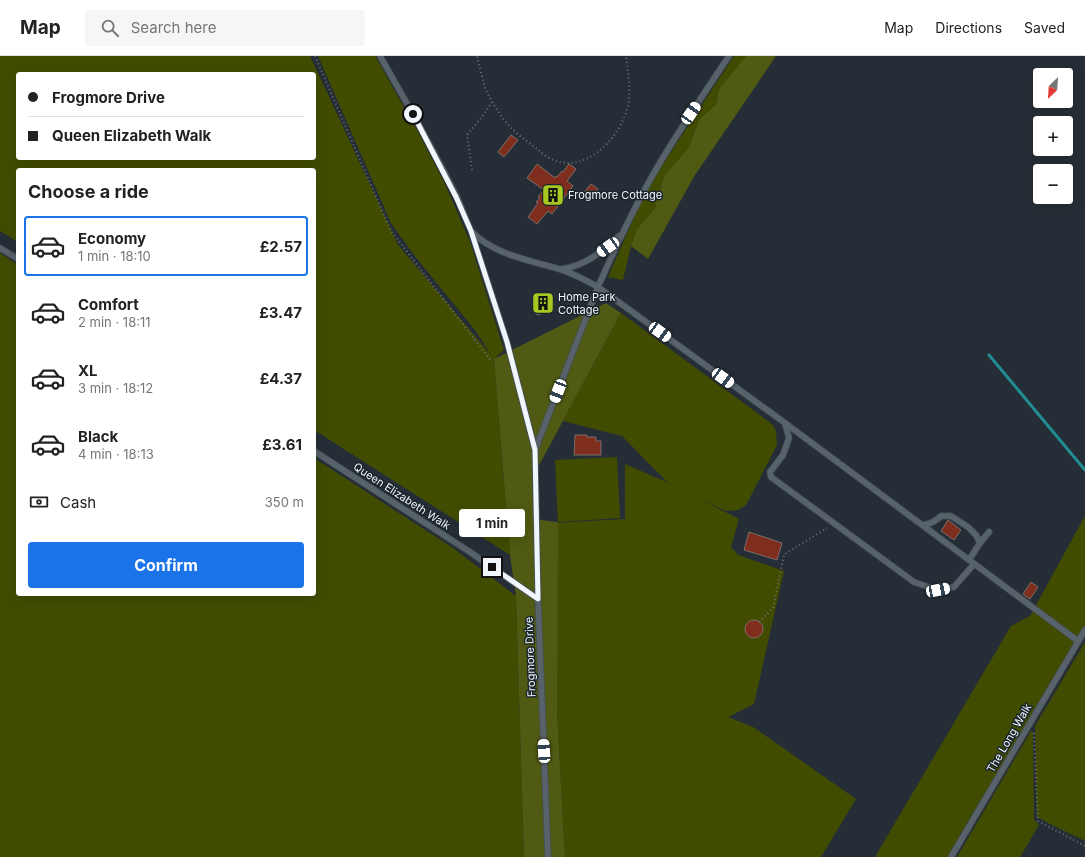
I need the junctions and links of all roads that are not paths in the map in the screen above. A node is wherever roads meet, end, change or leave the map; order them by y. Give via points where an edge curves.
1 (380, 56) edge
2 (729, 56) edge
3 (471, 231) junction
4 (622, 232) junction
5 (0, 248) edge
6 (16, 258) edge
7 (560, 269) junction
8 (598, 287) junction
9 (785, 423) junction
10 (535, 450) junction
11 (316, 452) edge
12 (923, 525) junction
13 (989, 532) dead end
14 (980, 543) junction
15 (972, 562) junction
16 (538, 599) junction
17 (1085, 630) edge
18 (1078, 642) junction
19 (548, 857) edge
20 (951, 857) edge

1 - 3 lane, Frogmore Drive via 444,172
2 - 4 lane via 657,168
3 - 7 lane via 480,240 512,256
3 - 10 lane, Frogmore Drive via 507,342
4 - 7 lane via 608,247 590,259 570,268
4 - 8 lane
5 - 6 lane
7 - 8 lane
8 - 9 lane
8 - 10 lane
9 - 12 lane
9 - 15 lane via 789,438 783,455 770,472 771,477 914,582 938,590 954,587
10 - 16 lane, Frogmore Drive
11 - 16 lane, Queen Elizabeth Walk
12 - 14 lane via 936,521 941,516 951,516 976,535
12 - 15 lane
13 - 14 lane
14 - 15 lane
15 - 18 lane
16 - 19 lane, Frogmore Drive
17 - 18 lane, The Long Walk
18 - 20 lane, The Long Walk

